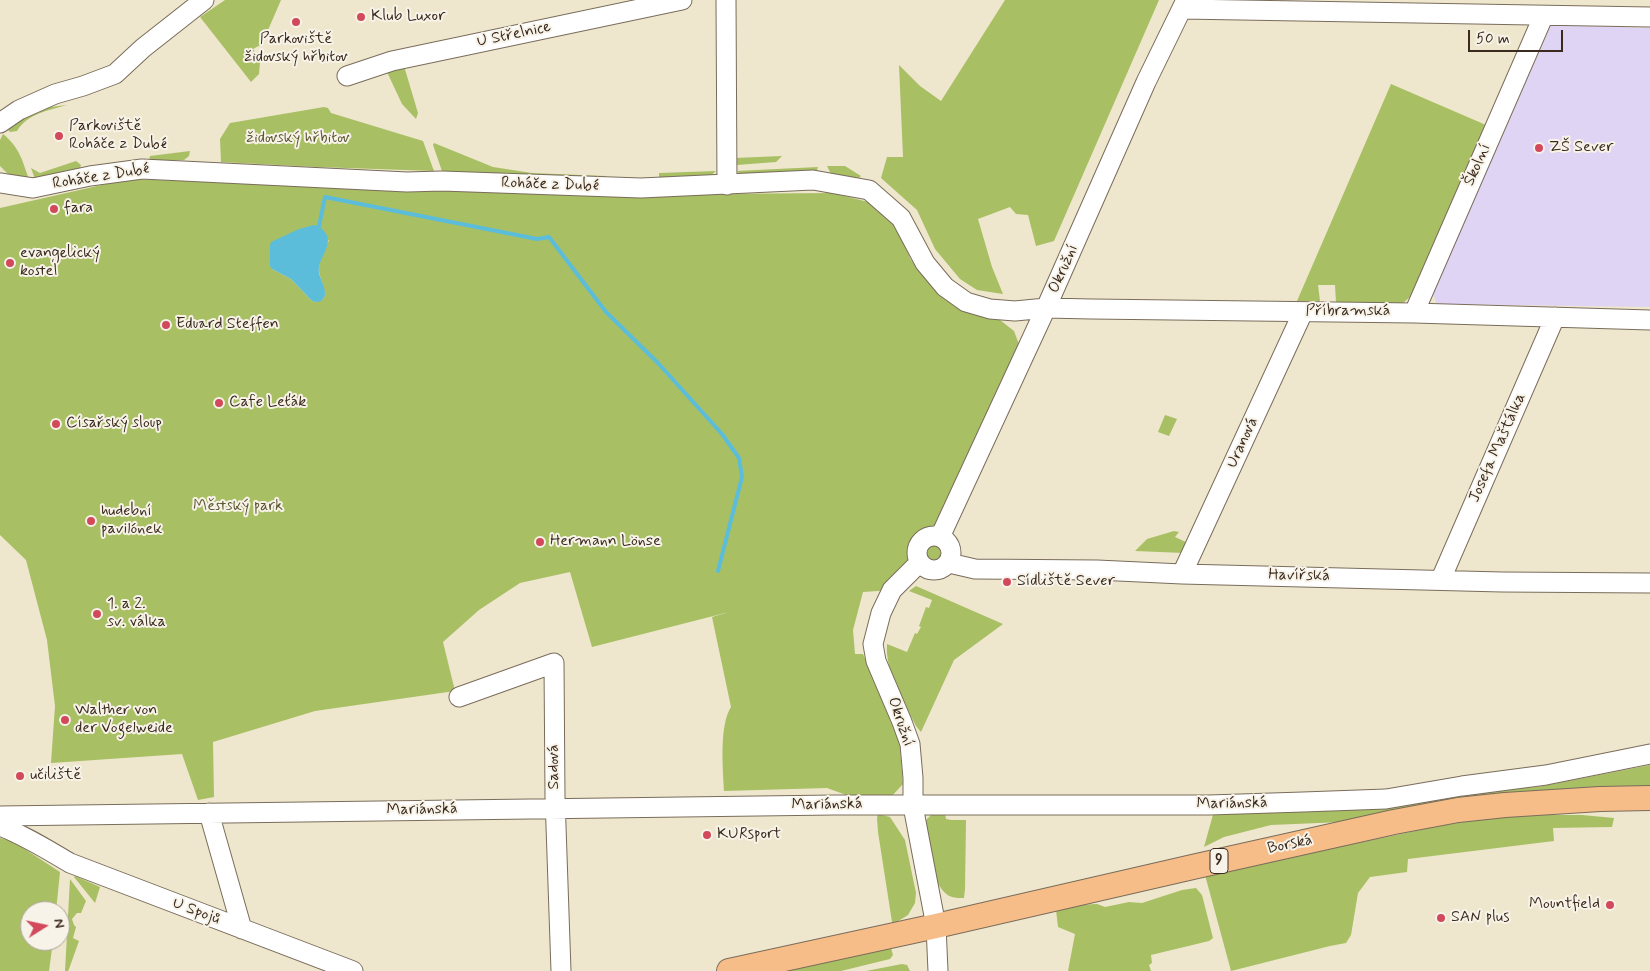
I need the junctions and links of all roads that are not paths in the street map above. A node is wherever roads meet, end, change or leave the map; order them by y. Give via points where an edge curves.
1 (204, 0) edge
2 (682, 0) edge
3 (726, 0) edge
4 (1184, 5) edge
5 (1444, 7) edge
6 (1543, 17) junction
7 (1650, 17) edge
8 (347, 76) dead end
9 (0, 123) edge
10 (0, 183) edge
11 (727, 184) junction
12 (1046, 308) junction
13 (1303, 312) junction
14 (1414, 312) junction
15 (1556, 317) junction
16 (1650, 320) edge
17 (940, 537) junction
18 (919, 563) junction
19 (949, 563) junction
20 (1182, 574) junction
21 (1441, 579) junction
22 (1650, 583) edge
23 (459, 697) dead end
24 (1650, 754) edge
25 (1650, 798) edge
26 (913, 806) junction
27 (556, 808) junction
28 (209, 813) junction
29 (0, 816) edge
30 (0, 826) edge
31 (936, 926) junction
32 (242, 930) junction
33 (353, 971) edge
34 (561, 971) edge
35 (729, 971) edge
36 (938, 971) edge

1 - 9 street via 115,74 55,94 19,110
2 - 8 street, U Střelnice via 392,61
3 - 11 street
4 - 5 street
4 - 12 street, Okružní via 1146,82
5 - 6 street
6 - 7 street
6 - 14 street, Školní
10 - 11 street, Roháče z Dubé via 33,188 142,169 407,182 641,188
11 - 12 street, Roháče z Dubé via 813,180 869,190 902,218 925,263 945,287 966,302 990,309 1015,311
12 - 13 street, Příbramská
12 - 17 street, Okružní
13 - 14 street, Příbramská
13 - 20 street, Uranová
14 - 15 street, Příbramská
15 - 16 street, Příbramská
15 - 21 street, Josefa Maštálka
17 - 18 street via 930,536 920,542 916,552
17 - 19 street via 951,551
18 - 19 street via 931,571 938,571
18 - 26 street, Okružní via 892,590 881,613 873,644 876,661 910,744
19 - 20 street, Havířská via 975,569
20 - 21 street, Havířská
21 - 22 street, Havířská
23 - 27 street, Sadová via 554,663
24 - 26 street, Mariánská via 1546,775 1386,798 1210,805
25 - 31 main road, Borská / 9 via 1458,810
26 - 27 street, Mariánská
26 - 31 street, Okružní
27 - 28 street, Mariánská
27 - 34 street, Sadová
28 - 29 street, Mariánská
28 - 32 street
30 - 32 street, U Spojů via 70,863
31 - 35 main road, 9
31 - 36 street, Okružní
32 - 33 street, U Spojů

